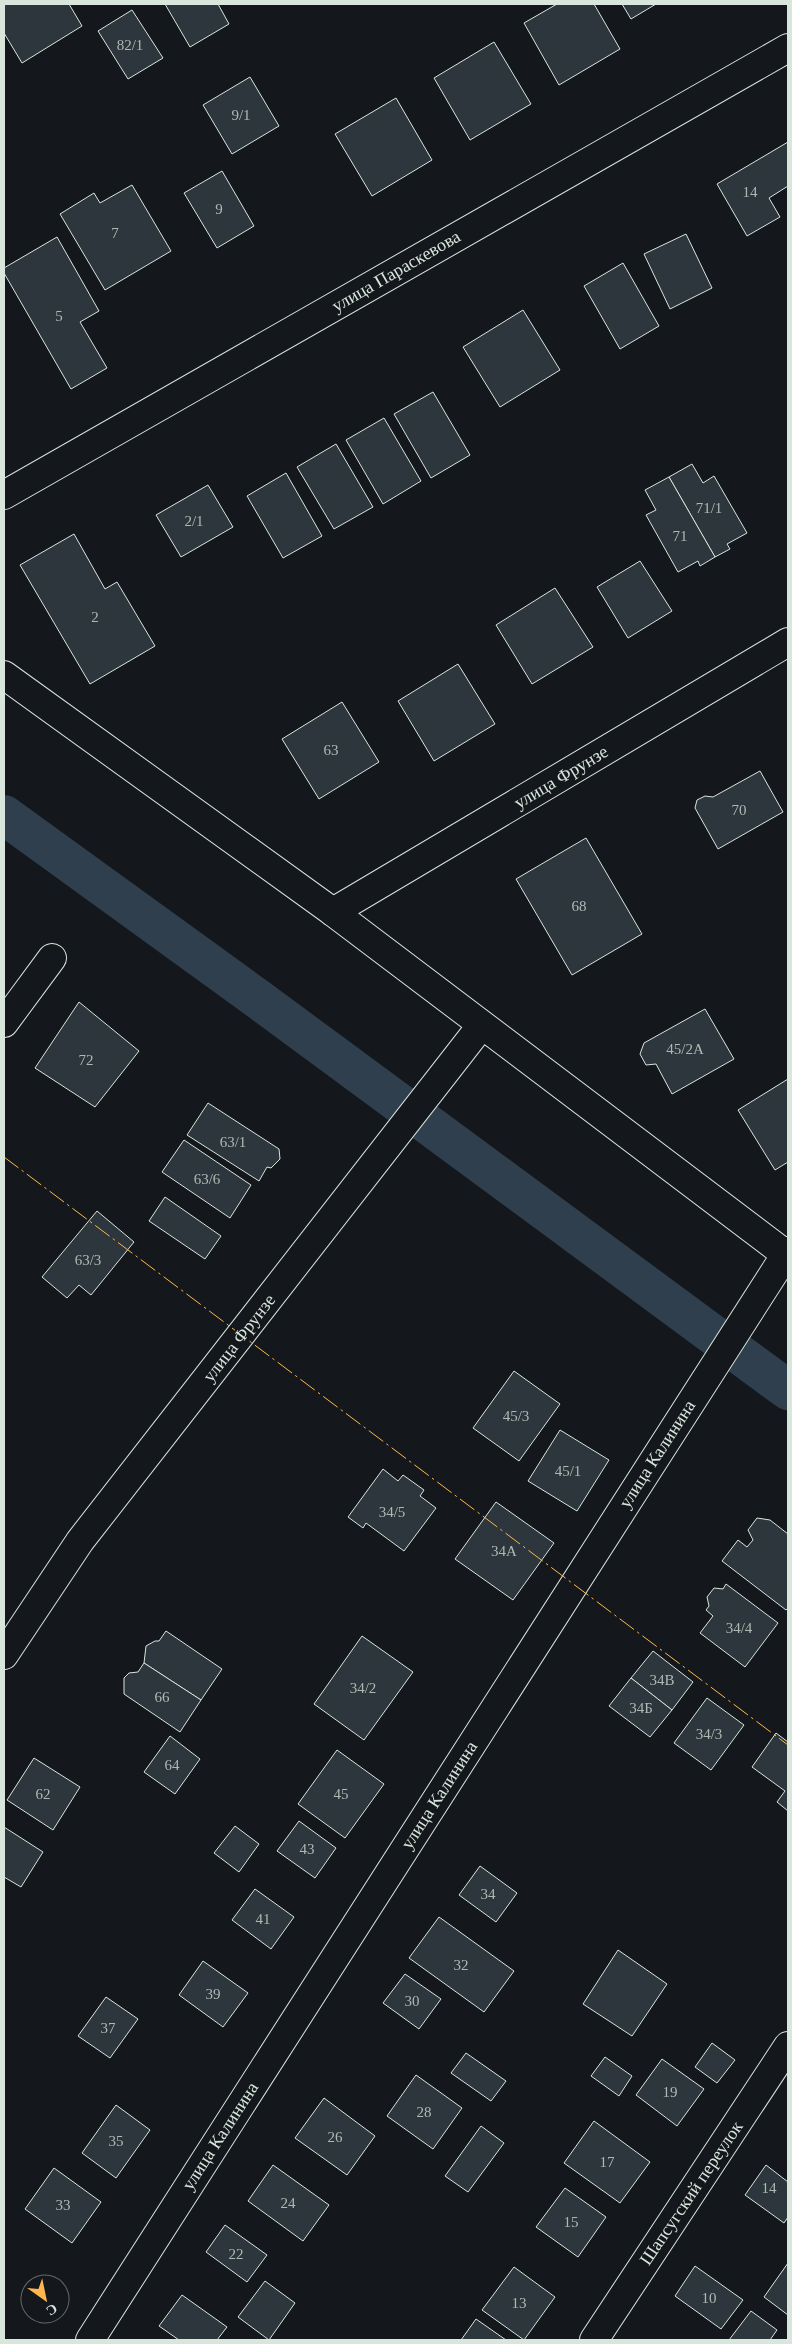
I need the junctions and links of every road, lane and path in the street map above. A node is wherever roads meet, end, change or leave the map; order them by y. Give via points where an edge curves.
1 (788, 48) edge
2 (4, 495) edge
3 (788, 642) edge
4 (4, 675) edge
5 (333, 912) junction
6 (52, 958) dead end
7 (4, 1023) edge
8 (481, 1026) junction
9 (787, 1254) edge
10 (4, 1655) edge
11 (788, 2046) edge
12 (90, 2340) edge
13 (594, 2340) edge

1 - 2 street, улица Параскевова
3 - 5 street, улица Фрунзе
4 - 5 street
5 - 8 street
6 - 7 street
8 - 9 street
8 - 10 street, улица Фрунзе via 80,1541
9 - 12 street, улица Калинина
11 - 13 street, Шапсугский переулок

